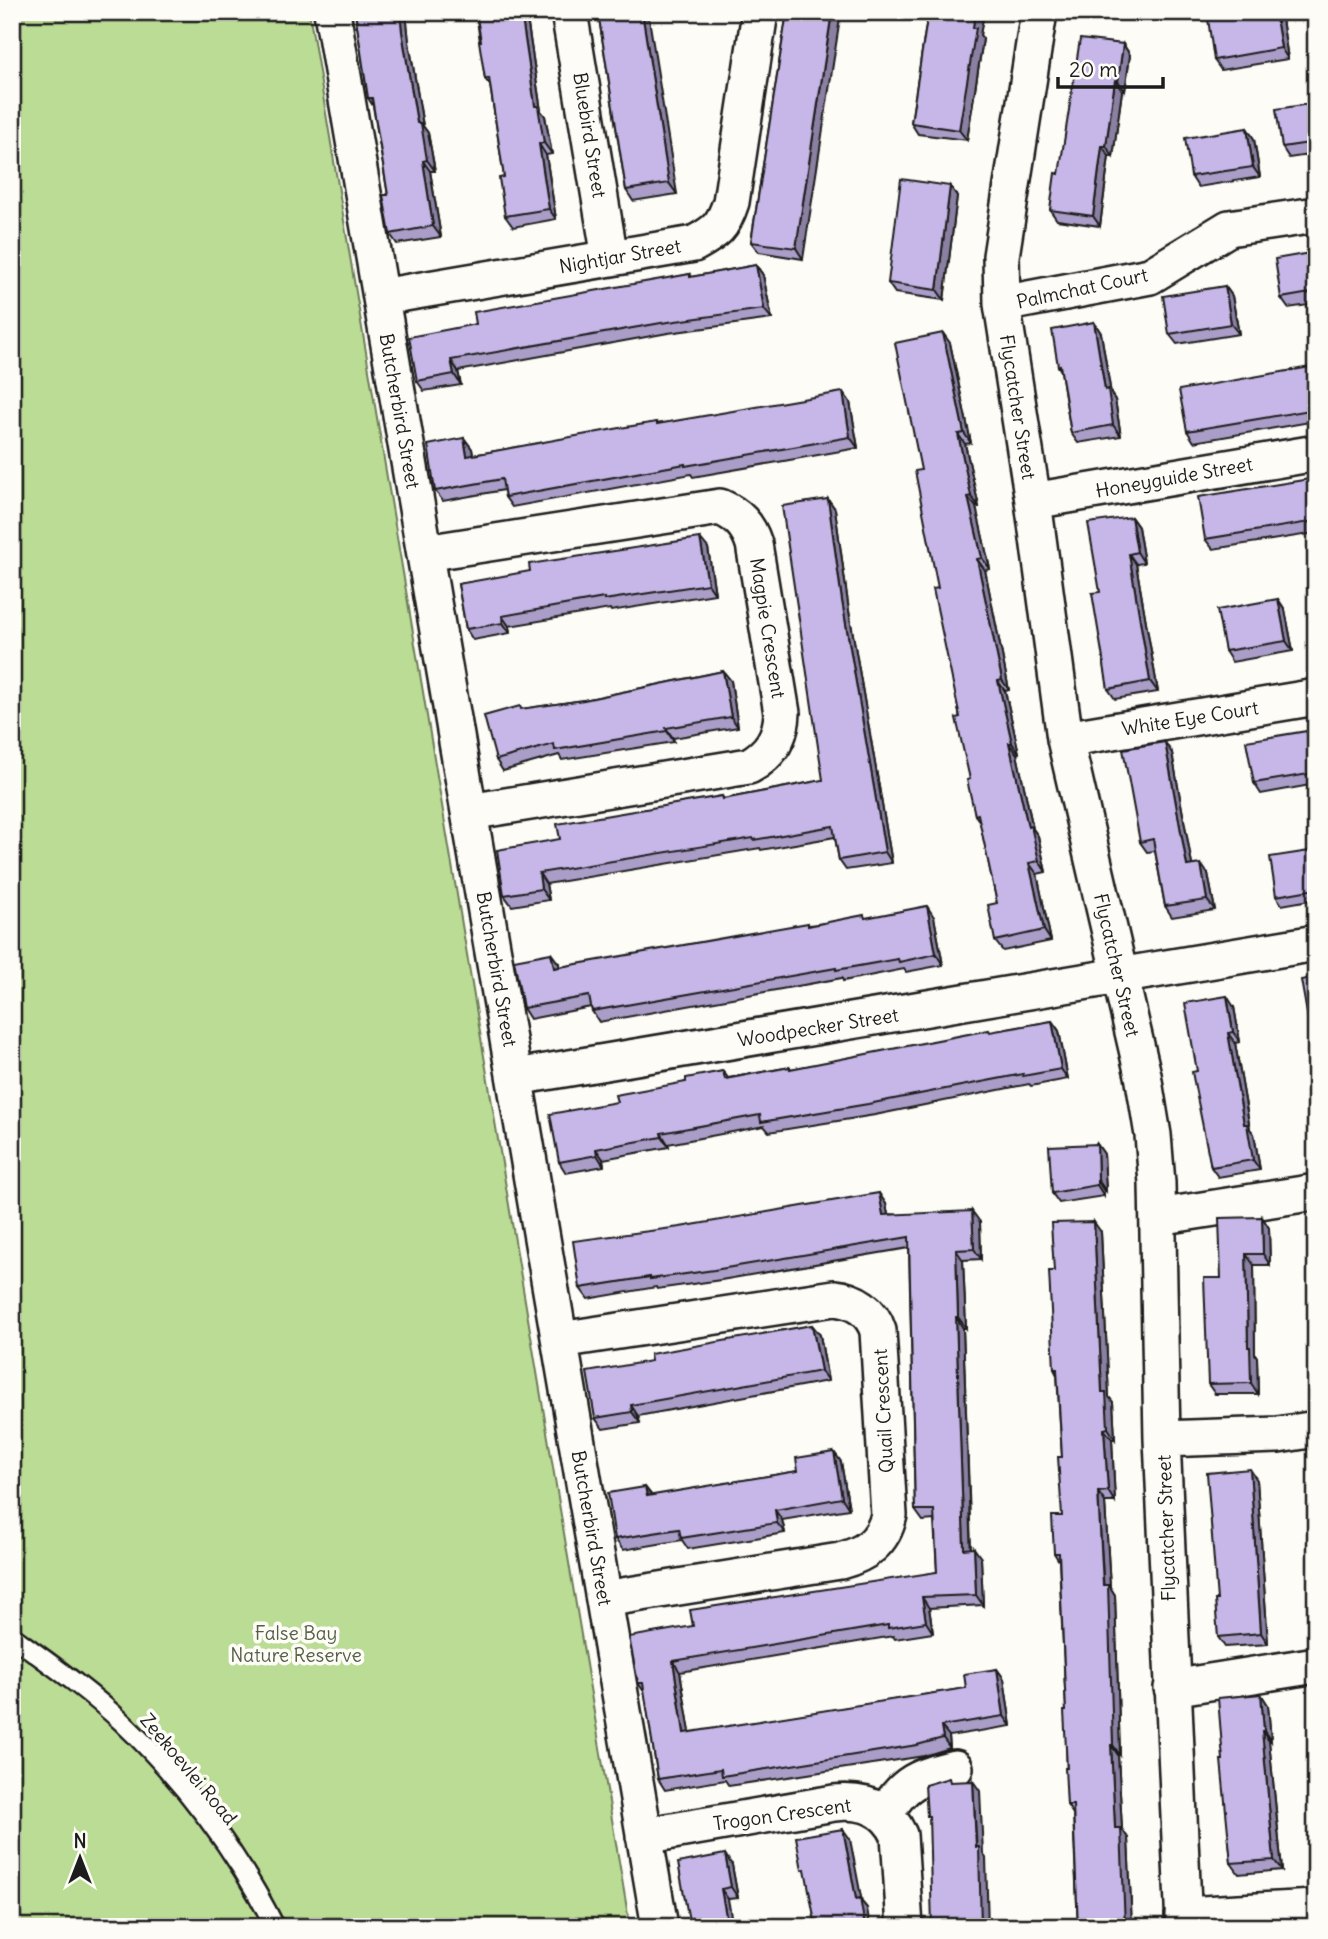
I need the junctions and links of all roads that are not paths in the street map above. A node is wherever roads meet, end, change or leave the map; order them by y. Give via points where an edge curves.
1 (332, 12) edge
2 (569, 12) edge
3 (760, 12) edge
4 (1040, 12) edge
5 (1316, 215) edge
6 (610, 258) junction
7 (381, 297) junction
8 (1002, 304) junction
9 (1316, 453) edge
10 (1033, 501) junction
11 (425, 553) junction
12 (1316, 697) edge
13 (1065, 739) junction
14 (469, 812) junction
15 (1316, 943) edge
16 (1120, 978) junction
17 (516, 1077) junction
18 (1316, 1192) edge
19 (1158, 1217) junction
20 (560, 1340) junction
21 (1316, 1429) edge
22 (1162, 1439) junction
23 (604, 1599) junction
24 (12, 1636) edge
25 (1316, 1665) edge
26 (1172, 1688) junction
27 (955, 1769) dead end
28 (885, 1814) junction
29 (645, 1836) junction
30 (1316, 1908) edge
31 (1184, 1921) edge
32 (275, 1927) edge
33 (660, 1927) edge
34 (905, 1927) edge

1 - 7 street, Butcherbird Street
2 - 6 street, Bluebird Street
3 - 6 street, Nightjar Street via 731,202 724,222 694,244
4 - 8 street, Flycatcher Street via 1001,256
5 - 8 street, Palmchat Court via 1229,228 1150,276
6 - 7 street, Nightjar Street
7 - 11 street, Butcherbird Street
8 - 10 street, Flycatcher Street
9 - 10 street, Honeyguide Street
10 - 13 street, Flycatcher Street
11 - 14 street, Butcherbird Street
11 - 14 street, Magpie Crescent via 720,507 745,523 754,544 782,713 776,741 761,760 749,766
12 - 13 street, White Eye Court
13 - 16 street, Flycatcher Street
14 - 17 street, Butcherbird Street
15 - 16 street, Woodpecker Street
16 - 17 street, Woodpecker Street
16 - 19 street, Flycatcher Street via 1153,1135
17 - 20 street, Butcherbird Street
18 - 19 street
19 - 22 street, Flycatcher Street
20 - 23 street, Butcherbird Street
20 - 23 street, Quail Crescent via 834,1298 859,1305 878,1331 889,1514 886,1528 869,1549 840,1561
21 - 22 street via 1278,1435
22 - 26 street, Flycatcher Street
23 - 29 street, Butcherbird Street
24 - 32 lane, Zeekoevlei Road via 121,1720 162,1763 209,1820
25 - 26 street
26 - 31 street, Flycatcher Street
27 - 28 street via 919,1777 895,1797
28 - 29 street, Trogon Crescent via 848,1801
28 - 34 street via 899,1835
29 - 33 street, Butcherbird Street
30 - 31 street

